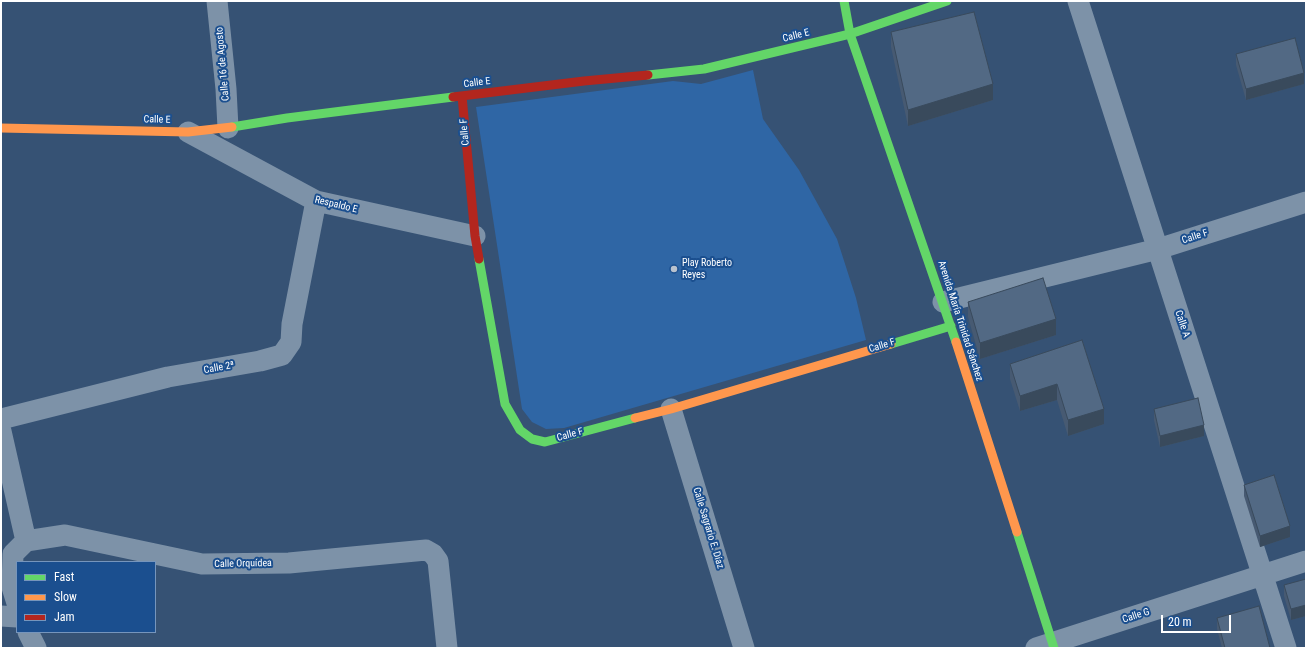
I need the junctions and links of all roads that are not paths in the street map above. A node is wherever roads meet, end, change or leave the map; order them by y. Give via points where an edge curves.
1 (216, 1) edge
2 (844, 1) edge
3 (947, 1) edge
4 (1078, 1) edge
5 (850, 34) junction
6 (462, 96) junction
7 (1, 128) edge
8 (228, 128) junction
9 (188, 132) junction
10 (316, 201) junction
11 (1306, 202) edge
12 (475, 236) junction
13 (1158, 249) junction
14 (943, 302) junction
15 (951, 326) junction
16 (671, 409) junction
17 (1, 419) edge
18 (1, 431) edge
19 (26, 541) junction
20 (1306, 561) edge
21 (1263, 575) junction
22 (16, 600) edge
23 (1, 616) edge
24 (16, 616) edge
25 (28, 633) edge
26 (1047, 646) edge
27 (36, 648) edge
28 (447, 648) edge
29 (744, 648) edge
30 (1286, 648) edge

1 - 8 street, Calle 16 de Agosto
2 - 5 street, Avenida María Trinidad Sánchez
3 - 5 street, Calle E
4 - 13 street, Calle A
5 - 6 street, Calle E via 704,69
5 - 14 street, Avenida María Trinidad Sánchez
6 - 8 street, Calle E
6 - 12 street, Calle F
7 - 9 street, Calle E
8 - 9 street, Calle E
9 - 10 street, Respaldo E
10 - 12 street, Respaldo E
10 - 17 street, Calle 2ª via 292,324 291,342 282,355 168,377
11 - 13 street, Calle F
12 - 16 street, Calle F via 506,404 520,430 532,439 545,442
13 - 14 street, Calle F
13 - 21 street, Calle A
14 - 15 street, Avenida María Trinidad Sánchez
15 - 16 street, Calle F
15 - 26 street, Avenida María Trinidad Sánchez
16 - 29 street, Calle Sagrario E. Díaz
18 - 19 street
19 - 22 street via 14,554 12,587
19 - 28 street, Calle Orquídea via 65,535 202,564 289,563 426,550 438,561
20 - 21 street, Calle G
21 - 26 street, Calle G
21 - 30 street, Calle A
23 - 24 street
25 - 27 street

